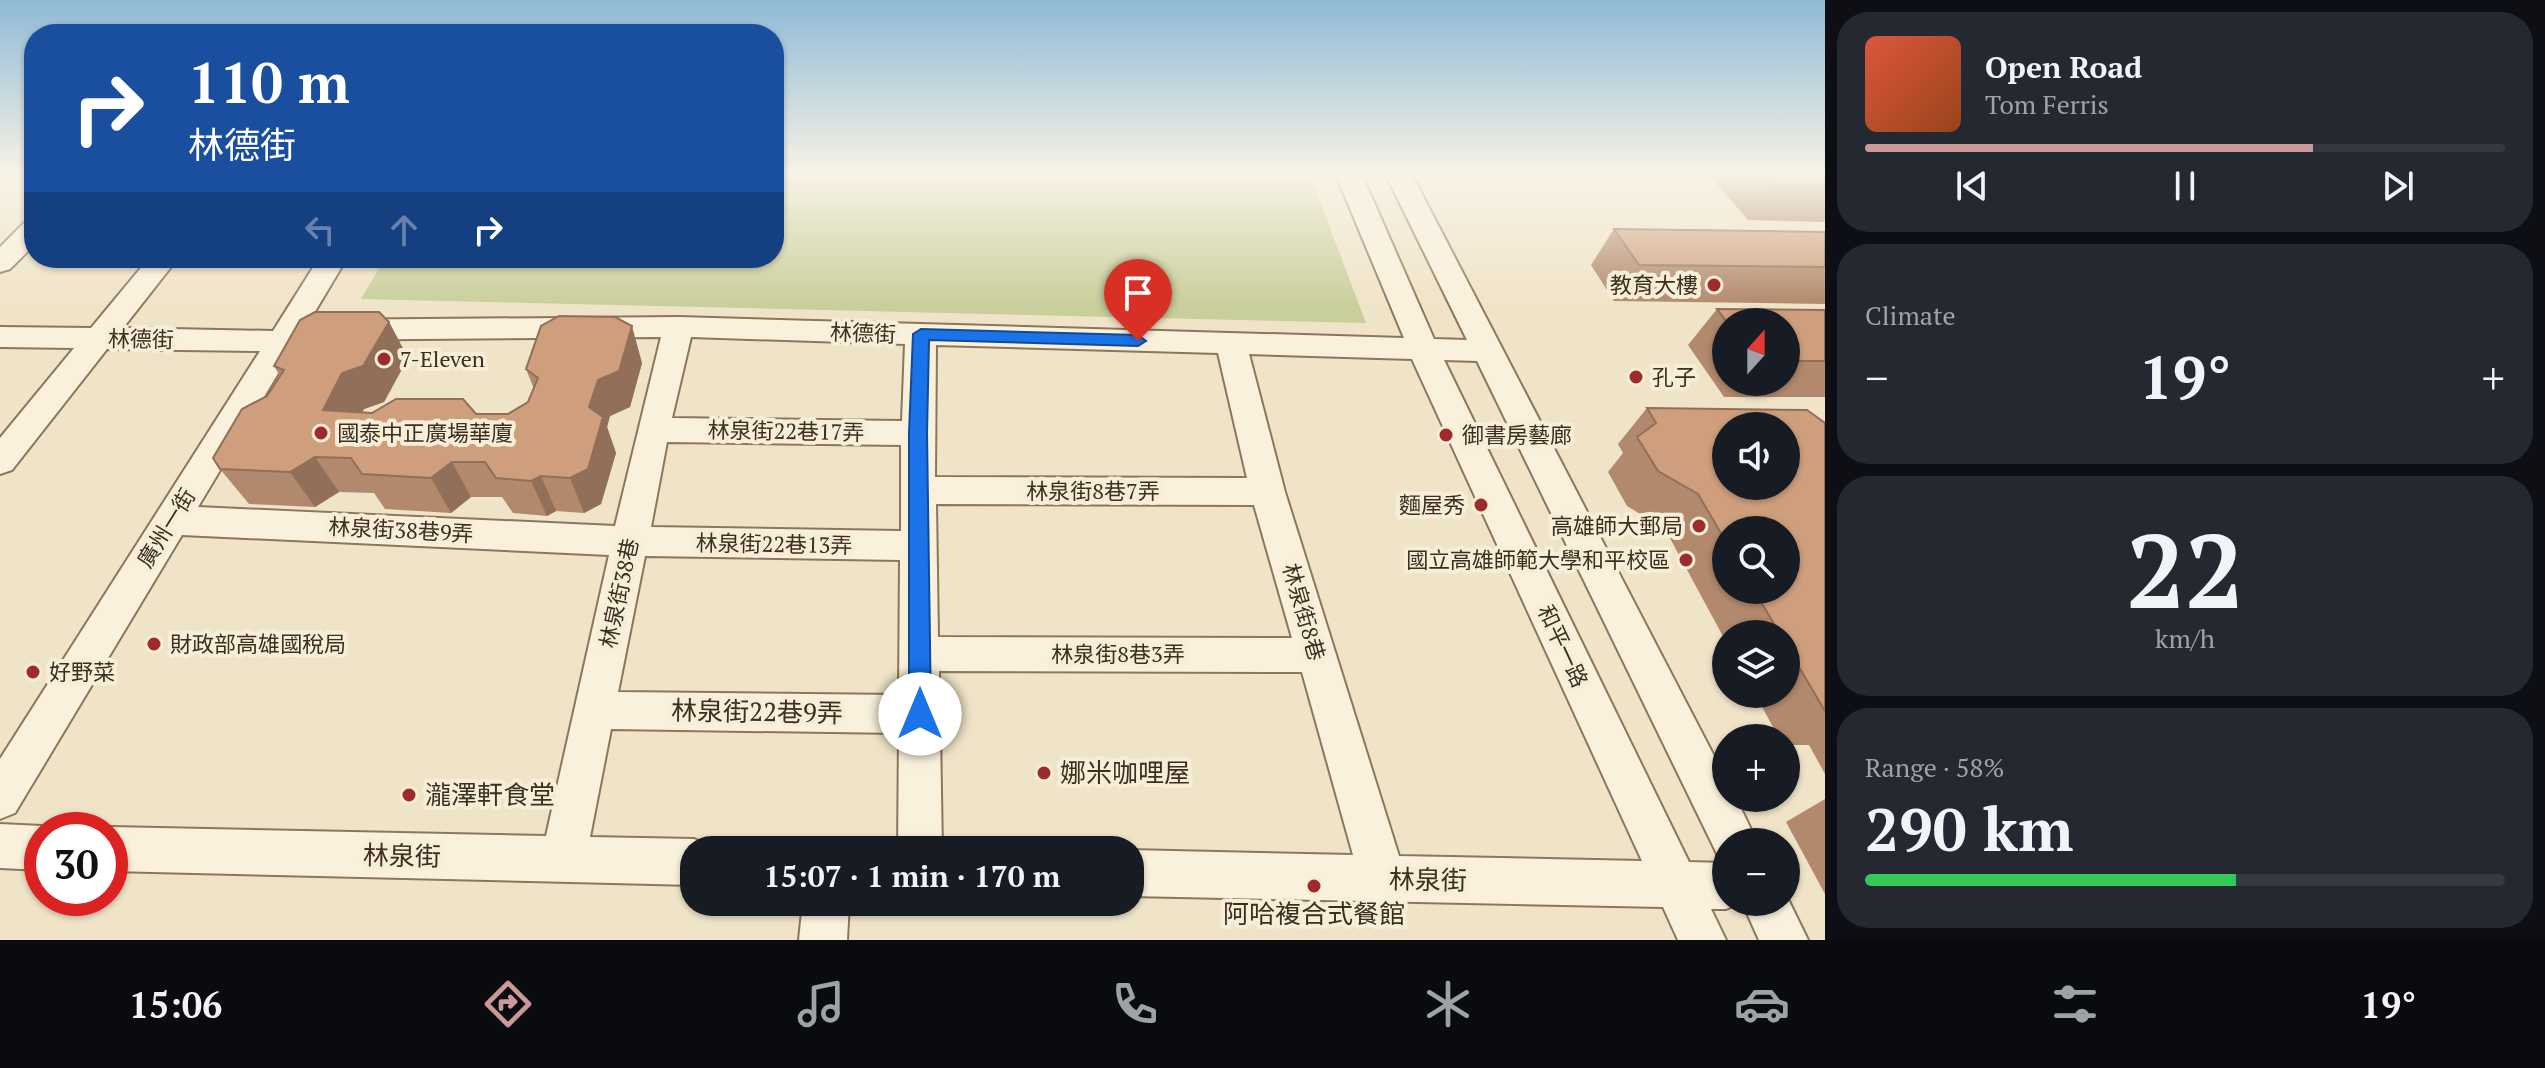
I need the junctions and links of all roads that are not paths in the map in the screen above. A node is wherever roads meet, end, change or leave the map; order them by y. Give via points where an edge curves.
1 (1368, 219) edge
2 (1420, 219) edge
3 (24, 239) edge
4 (0, 263) edge
5 (156, 268) edge
6 (327, 268) edge
7 (679, 327) junction
8 (921, 334) junction
9 (284, 336) junction
10 (0, 337) edge
11 (97, 339) junction
12 (1231, 344) junction
13 (1424, 349) junction
14 (1485, 351) junction
15 (653, 430) junction
16 (918, 433) junction
17 (0, 461) edge
18 (918, 490) junction
19 (1268, 492) junction
20 (171, 520) junction
21 (630, 541) junction
22 (918, 546) junction
23 (920, 654) junction
24 (1316, 655) junction
25 (594, 710) junction
26 (920, 714) junction
27 (0, 798) edge
28 (1728, 828) edge
29 (920, 836) edge
30 (0, 846) edge
31 (24, 847) edge
32 (128, 849) edge
33 (563, 859) junction
34 (680, 862) edge
35 (1144, 873) edge
36 (1383, 879) junction
37 (1677, 886) junction
38 (1712, 886) edge
39 (825, 916) edge
40 (1772, 916) edge
41 (823, 940) edge
42 (1702, 940) edge
43 (1784, 940) edge

1 - 13 street, 和平一路
2 - 14 street
3 - 4 street
5 - 11 street
6 - 9 street, 廣州一街
7 - 8 street, 林德街
7 - 9 street, 林德街
7 - 15 street, 林泉街38巷
8 - 12 street, 林德街
8 - 16 street
9 - 11 street, 林德街
9 - 20 street, 廣州一街
10 - 11 street, 林德街
11 - 17 street
12 - 13 street, 林德街
12 - 19 street, 林泉街8巷
13 - 14 street, 林德街
13 - 37 street, 和平一路
14 - 28 street
15 - 16 street, 林泉街22巷17弄
15 - 21 street, 林泉街38巷
16 - 18 street
18 - 19 street, 林泉街8巷7弄
18 - 22 street
19 - 24 street, 林泉街8巷
20 - 21 street, 林泉街38巷9弄
20 - 27 street, 廣州一街
21 - 22 street, 林泉街22巷13弄
21 - 25 street, 林泉街38巷
22 - 23 street
23 - 24 street, 林泉街8巷3弄
23 - 26 street
24 - 36 street, 林泉街8巷
25 - 26 street, 林泉街22巷9弄
25 - 33 street, 林泉街38巷
26 - 29 street
30 - 31 street
32 - 33 street, 林泉街
33 - 34 street, 林泉街
35 - 36 street, 林泉街
36 - 37 street, 林泉街
37 - 38 street, 林泉街
37 - 42 street, 和平一路
39 - 41 street
40 - 43 street

